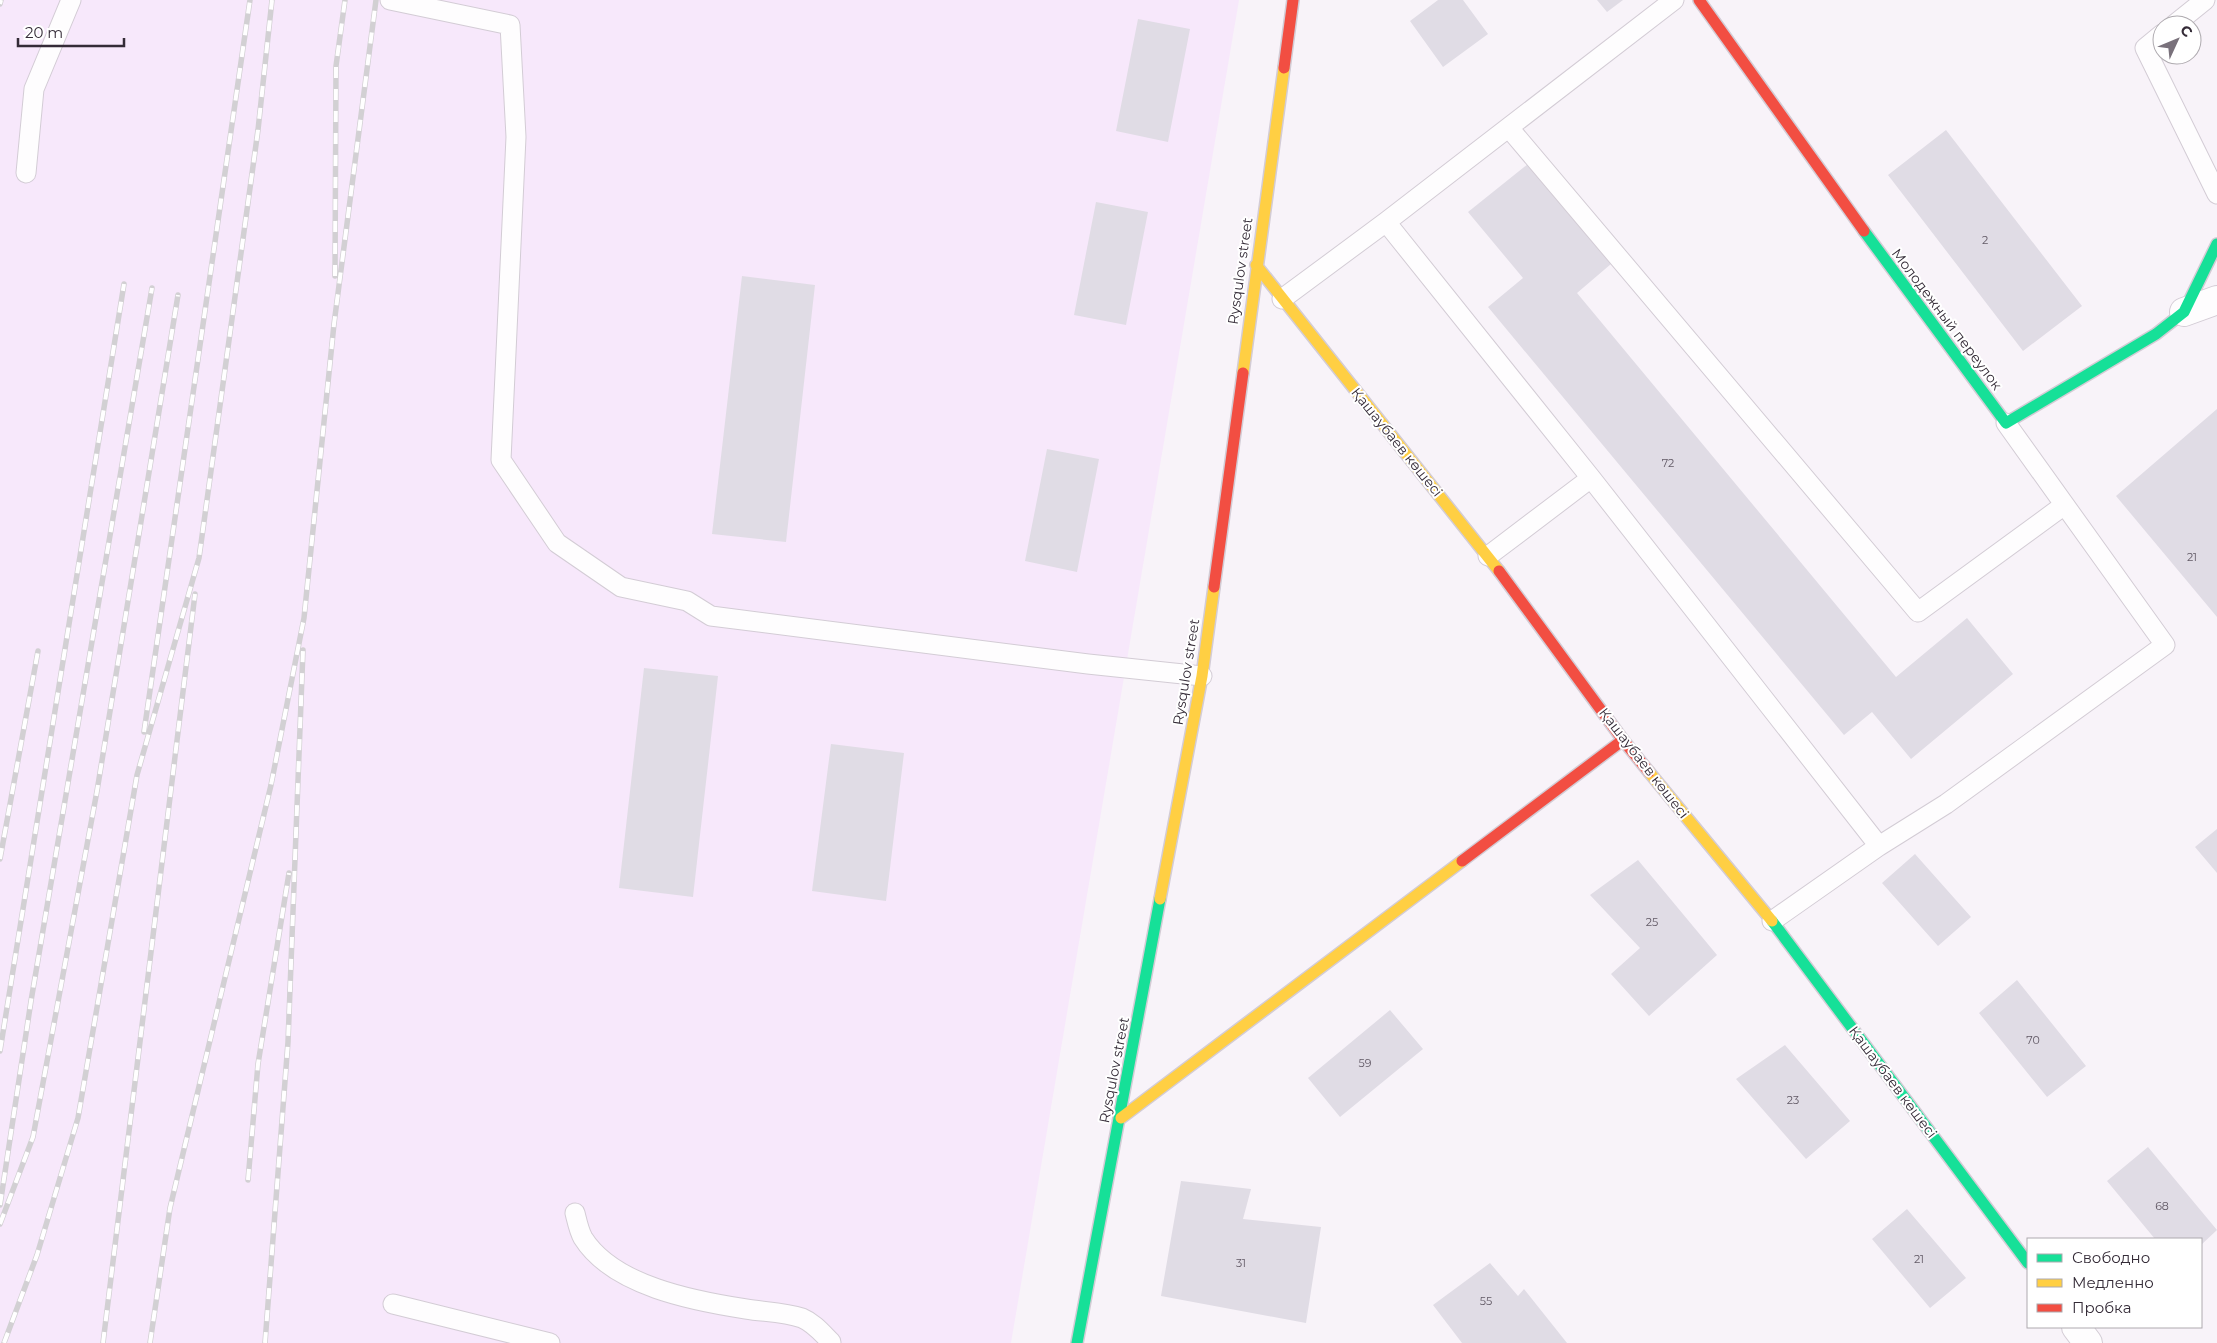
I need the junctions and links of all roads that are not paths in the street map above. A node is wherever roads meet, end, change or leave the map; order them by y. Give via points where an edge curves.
1 (71, 0) edge
2 (390, 0) edge
3 (1293, 0) edge
4 (1674, 0) edge
5 (1699, 0) edge
6 (2205, 0) edge
7 (2186, 15) edge
8 (2152, 42) edge
9 (2152, 62) edge
10 (2153, 65) edge
11 (1509, 128) junction
12 (26, 173) dead end
13 (2217, 194) edge
14 (1386, 222) junction
15 (2217, 244) edge
16 (1256, 265) junction
17 (1282, 299) junction
18 (2217, 300) edge
19 (2184, 312) junction
20 (2006, 423) junction
21 (1591, 478) junction
22 (2063, 506) junction
23 (1488, 556) junction
24 (1202, 676) junction
25 (1623, 740) junction
26 (1878, 846) junction
27 (1772, 921) junction
28 (1120, 1118) junction
29 (574, 1213) dead end
30 (2027, 1262) edge
31 (393, 1304) dead end
32 (2077, 1328) edge
33 (550, 1343) edge
34 (834, 1343) edge
35 (1077, 1343) edge
36 (2088, 1343) edge

1 - 12 lane via 34,89
2 - 24 lane via 510,25 516,137 501,460 557,544 621,586 687,600 711,616
3 - 16 street, Rysqulov street
4 - 11 lane
5 - 20 street, Молодежный переулок via 1885,261
6 - 7 lane
8 - 9 lane via 2145,48
10 - 13 lane
11 - 14 lane
11 - 22 lane via 1918,612
14 - 17 lane
14 - 21 lane
15 - 19 street
16 - 17 street, Қашаубаев көшесі
16 - 24 street, Rysqulov street
17 - 23 street, Қашаубаев көшесі
18 - 19 street
19 - 20 street via 2156,334
20 - 22 lane
21 - 23 lane
21 - 26 lane
22 - 26 lane via 2165,645 1946,804
23 - 25 street, Қашаубаев көшесі
24 - 28 street, Rysqulov street
25 - 27 street, Қашаубаев көшесі
25 - 28 street
26 - 27 lane
27 - 30 street, Қашаубаев көшесі
28 - 35 street, Rysqulov street
29 - 34 lane via 582,1237 594,1253 647,1286 689,1298 786,1314 814,1325
31 - 33 lane
32 - 36 street

